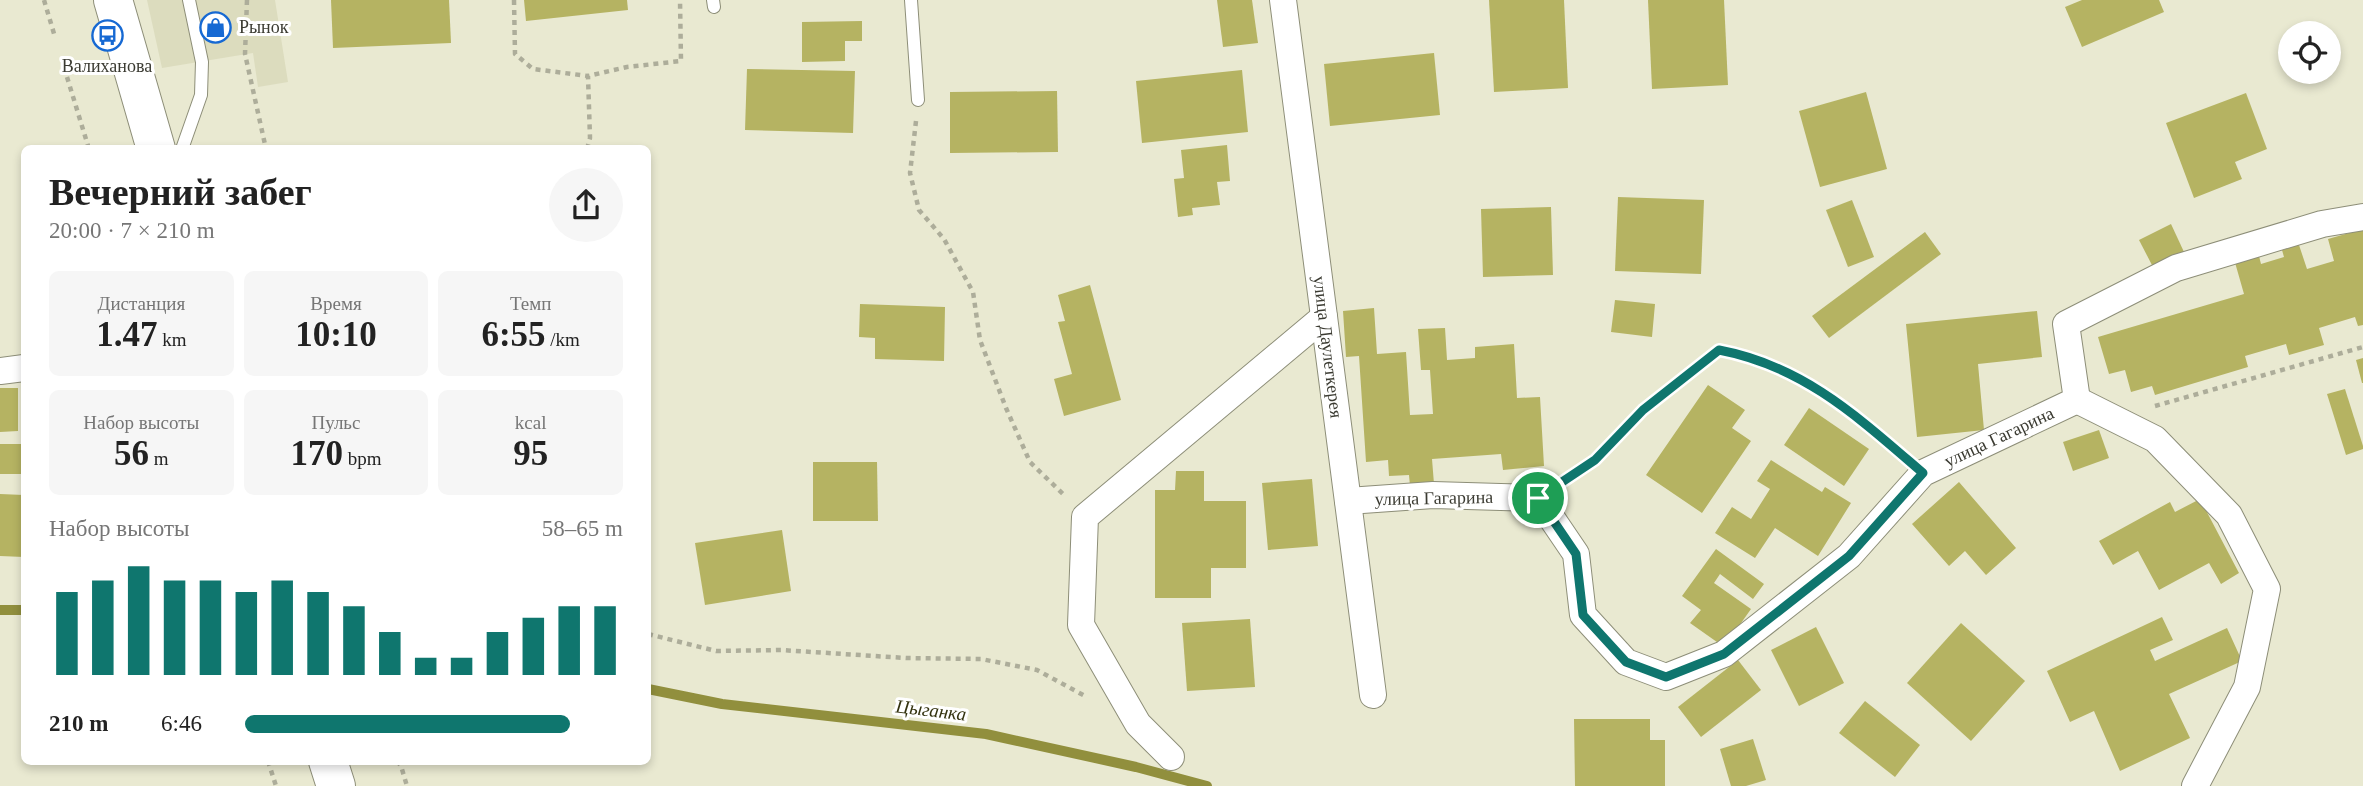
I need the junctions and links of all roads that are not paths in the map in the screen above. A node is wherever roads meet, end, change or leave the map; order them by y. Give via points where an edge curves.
1 (113, 0) edge
2 (189, 0) edge
3 (911, 0) edge
4 (1283, 0) edge
5 (918, 100) road end
6 (155, 145) edge
7 (183, 145) edge
8 (2363, 217) edge
9 (1324, 317) junction
10 (21, 368) edge
11 (0, 371) edge
12 (2077, 400) junction
13 (1348, 501) junction
14 (1373, 695) dead end
15 (1171, 757) dead end
16 (329, 765) edge
17 (336, 786) edge
18 (2195, 786) edge

1 - 6 main road
2 - 7 lane via 202,62 201,96
3 - 5 lane
4 - 9 street, улица Даулеткерея
8 - 12 street via 2322,224 2176,268 2066,324
9 - 13 street, улица Даулеткерея
9 - 15 street via 1085,517 1081,625 1138,724
10 - 11 street
12 - 13 street, улица Гагарина via 1923,473 1849,556 1724,654 1666,677 1626,662 1583,615 1576,554 1538,498 1433,495
12 - 18 street via 2155,439 2229,515 2267,589 2247,687
13 - 14 street, улица Даулеткерея
16 - 17 main road

